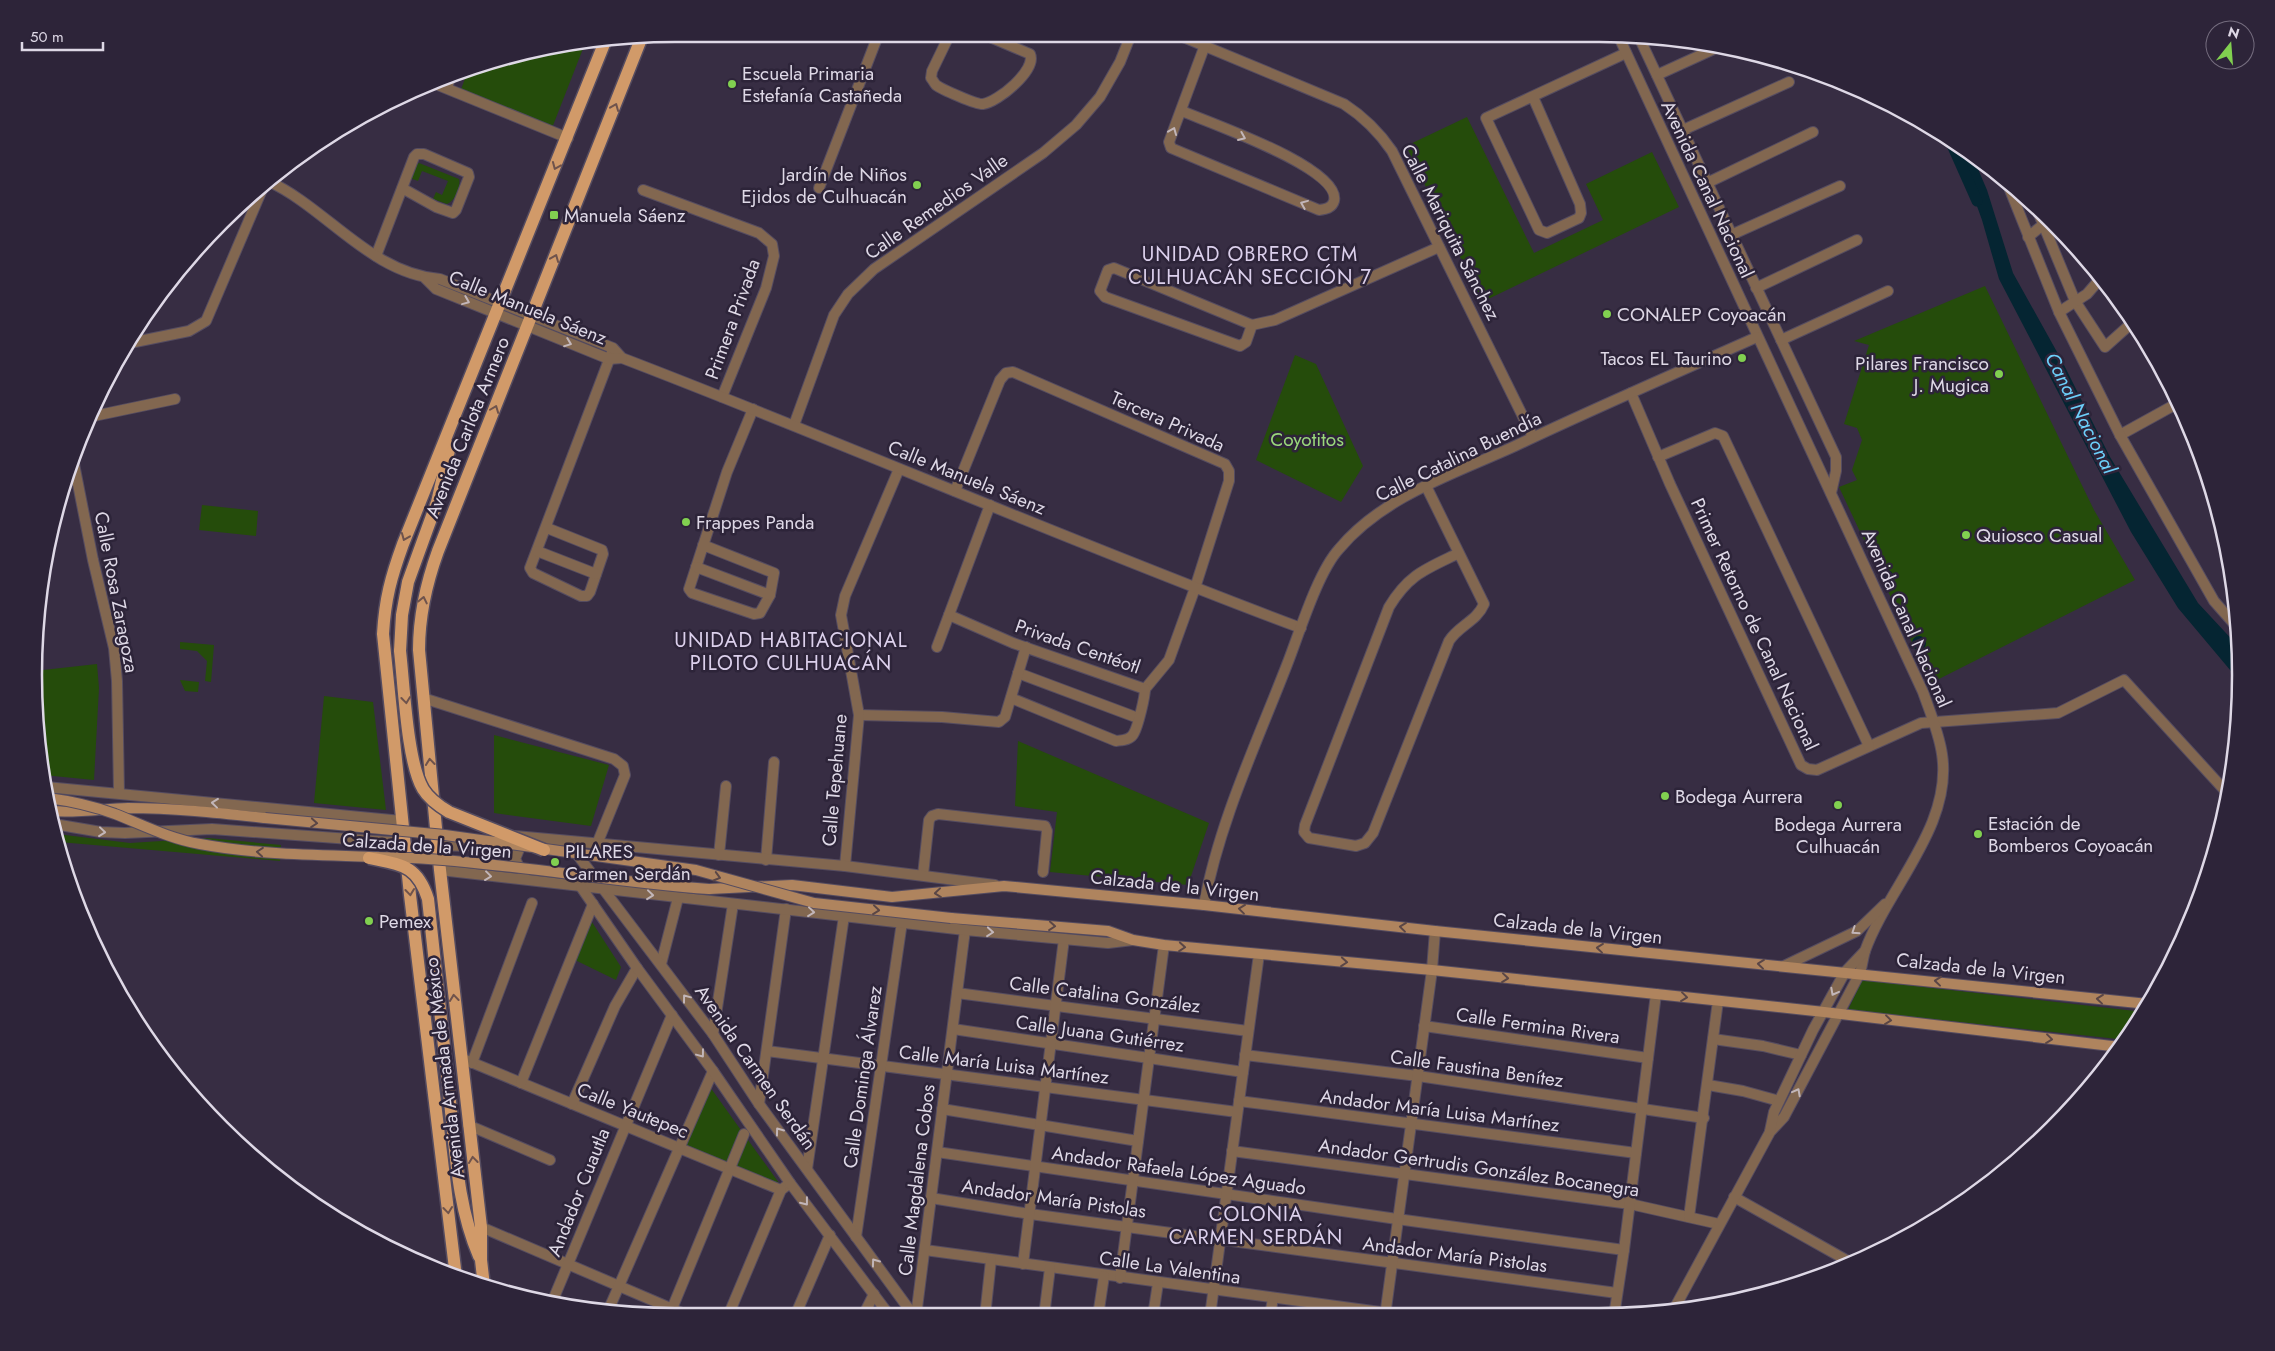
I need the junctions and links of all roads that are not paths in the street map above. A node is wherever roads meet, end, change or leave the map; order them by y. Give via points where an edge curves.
1 (875, 42) edge
2 (946, 42) edge
3 (1002, 42) edge
4 (1128, 42) edge
5 (1197, 42) edge
6 (1622, 43) edge
7 (639, 44) edge
8 (1643, 44) edge
9 (1205, 45) junction
10 (603, 47) edge
11 (1626, 53) junction
12 (1708, 53) edge
13 (1658, 75) junction
14 (1789, 82) dead end
15 (446, 87) edge
16 (1533, 96) junction
17 (1182, 111) junction
18 (1683, 130) junction
19 (1813, 132) dead end
20 (568, 138) junction
21 (1707, 183) junction
22 (276, 185) edge
23 (1840, 186) dead end
24 (402, 188) junction
25 (819, 188) dead end
26 (643, 190) dead end
27 (2012, 196) edge
28 (257, 201) edge
29 (2044, 225) edge
30 (2049, 230) edge
31 (1731, 236) junction
32 (2028, 237) junction
33 (1857, 240) dead end
34 (1439, 247) junction
35 (376, 256) junction
36 (425, 278) junction
37 (440, 279) junction
38 (2096, 283) edge
39 (1756, 288) junction
40 (436, 289) junction
41 (1888, 291) dead end
42 (2076, 301) junction
43 (497, 308) junction
44 (2059, 312) junction
45 (529, 321) junction
46 (1252, 325) junction
47 (2128, 327) edge
48 (1757, 337) junction
49 (139, 340) edge
50 (1781, 340) junction
51 (613, 348) junction
52 (622, 358) junction
53 (609, 359) junction
54 (1630, 394) junction
55 (722, 397) junction
56 (175, 399) dead end
57 (459, 405) junction
58 (2172, 406) edge
59 (752, 409) junction
60 (99, 415) edge
61 (794, 425) junction
62 (2120, 434) junction
63 (1533, 437) junction
64 (1658, 457) junction
65 (899, 469) junction
66 (76, 473) edge
67 (1426, 486) junction
68 (954, 491) junction
69 (1831, 493) junction
70 (990, 505) junction
71 (547, 528) junction
72 (704, 545) junction
73 (537, 551) junction
74 (1459, 553) junction
75 (696, 567) junction
76 (596, 574) junction
77 (1195, 588) junction
78 (770, 595) junction
79 (949, 615) junction
80 (2229, 619) edge
81 (1301, 628) junction
82 (937, 647) dead end
83 (1026, 647) junction
84 (1018, 673) junction
85 (1145, 689) junction
86 (424, 698) junction
87 (1011, 698) junction
88 (860, 714) junction
89 (1138, 718) junction
90 (1934, 721) junction
91 (1869, 746) junction
92 (774, 762) dead end
93 (726, 786) dead end
94 (2222, 786) edge
95 (53, 788) edge
96 (119, 793) junction
97 (55, 799) edge
98 (58, 811) edge
99 (402, 821) junction
100 (61, 825) edge
101 (531, 837) junction
102 (567, 841) junction
103 (404, 844) junction
104 (597, 844) junction
105 (438, 845) junction
106 (544, 850) junction
107 (719, 855) junction
108 (369, 858) junction
109 (766, 860) junction
110 (845, 866) junction
111 (440, 870) junction
112 (1043, 872) dead end
113 (923, 875) junction
114 (539, 882) junction
115 (1004, 886) junction
116 (581, 887) junction
117 (603, 890) junction
118 (678, 898) junction
119 (1891, 898) junction
120 (532, 903) dead end
121 (593, 904) junction
122 (733, 904) junction
123 (1204, 905) junction
124 (786, 910) junction
125 (844, 916) junction
126 (902, 922) junction
127 (965, 930) junction
128 (1435, 931) junction
129 (1064, 939) junction
130 (1134, 940) junction
131 (1164, 945) junction
132 (1865, 951) junction
133 (1258, 954) junction
134 (661, 964) junction
135 (1784, 966) junction
136 (637, 968) junction
137 (1432, 970) junction
138 (1845, 972) junction
139 (1860, 973) junction
140 (957, 993) junction
141 (1656, 994) junction
142 (1718, 1001) junction
143 (2141, 1003) edge
144 (1056, 1006) junction
145 (1824, 1012) junction
146 (1839, 1014) junction
147 (672, 1015) junction
148 (1154, 1018) junction
149 (1424, 1026) junction
150 (953, 1029) junction
151 (1248, 1030) junction
152 (713, 1034) junction
153 (1713, 1040) junction
154 (1051, 1044) junction
155 (2112, 1047) edge
156 (767, 1051) junction
157 (1245, 1055) junction
158 (1801, 1055) junction
159 (823, 1058) junction
160 (1149, 1058) junction
161 (1648, 1058) junction
162 (466, 1060) junction
163 (881, 1066) junction
164 (713, 1071) junction
165 (1243, 1072) junction
166 (947, 1074) junction
167 (1418, 1076) junction
168 (521, 1083) junction
169 (1708, 1085) junction
170 (1046, 1087) junction
171 (1144, 1100) junction
172 (1779, 1101) junction
173 (572, 1104) junction
174 (759, 1104) junction
175 (1238, 1106) junction
176 (942, 1109) junction
177 (1642, 1110) junction
178 (1704, 1118) junction
179 (1410, 1124) junction
180 (468, 1125) junction
181 (1041, 1125) junction
182 (625, 1126) junction
183 (1770, 1132) junction
184 (744, 1134) dead end
185 (1138, 1141) junction
186 (678, 1148) junction
187 (1232, 1151) junction
188 (937, 1152) junction
189 (1636, 1153) junction
190 (550, 1160) dead end
191 (1036, 1166) junction
192 (729, 1168) junction
193 (807, 1169) junction
194 (1404, 1173) junction
195 (1133, 1180) junction
196 (790, 1183) junction
197 (781, 1190) junction
198 (1226, 1193) junction
199 (1734, 1197) junction
200 (931, 1198) junction
201 (1630, 1204) junction
202 (1030, 1214) junction
203 (1690, 1217) junction
204 (1397, 1219) junction
205 (1720, 1224) junction
206 (481, 1227) junction
207 (1127, 1227) junction
208 (830, 1234) junction
209 (856, 1237) junction
210 (1220, 1240) junction
211 (925, 1250) junction
212 (1624, 1250) junction
213 (1844, 1259) edge
214 (481, 1260) junction
215 (991, 1260) junction
216 (568, 1264) junction
217 (1023, 1264) junction
218 (1392, 1264) junction
219 (455, 1268) edge
220 (1050, 1268) junction
221 (1104, 1276) junction
222 (483, 1278) edge
223 (1120, 1278) junction
224 (1158, 1283) junction
225 (619, 1286) junction
226 (1214, 1290) junction
227 (1617, 1293) junction
228 (874, 1294) junction
229 (554, 1296) edge
230 (1272, 1298) junction
231 (1679, 1303) edge
232 (611, 1305) edge
233 (1328, 1305) junction
234 (661, 1308) edge
235 (672, 1308) edge
236 (731, 1308) edge
237 (798, 1308) edge
238 (867, 1308) edge
239 (884, 1308) edge
240 (909, 1308) edge
241 (916, 1308) edge
242 (986, 1308) edge
243 (1045, 1308) edge
244 (1099, 1308) edge
245 (1154, 1308) edge
246 (1211, 1308) edge
247 (1271, 1308) edge
248 (1327, 1308) edge
249 (1347, 1308) edge
250 (1386, 1308) edge
251 (1615, 1308) edge

1 - 25 street
2 - 3 street via 932,71 932,78 936,85 980,105 989,103 1021,79 1030,67 1030,54
4 - 61 street, Calle Remedios Valle via 1100,97 1076,126 1043,153 874,269 848,294 834,315
5 - 9 street, Calle Mariquita Sánchez
6 - 11 street, Avenida Canal Nacional
45 -> 7 main road, Avenida Carlota Armero
8 - 13 street, Avenida Canal Nacional
9 - 17 street
9 - 34 street, Calle Mariquita Sánchez via 1334,98 1363,117 1392,151
10 - 20 main road, Avenida Carlota Armero
11 - 16 street
11 - 48 street, Avenida Canal Nacional
12 - 13 street
13 - 18 street, Avenida Canal Nacional
14 - 18 street
15 - 20 street
16 - 16 street via 1486,118 1539,230 1547,233 1579,218 1581,213
17 -> 17 street via 1296,160 1319,175 1331,188 1334,204 1319,210 1171,148 1169,142
18 - 21 street, Avenida Canal Nacional
19 - 21 street
20 -> 43 main road, Avenida Carlota Armero
21 - 31 street, Avenida Canal Nacional
22 - 35 street, Calle Manuela Sáenz via 294,194
23 - 31 street
24 - 24 street via 417,154 468,173 470,177 453,212 436,207
24 - 35 street
26 - 55 street, Primera Privada via 758,233 772,244 774,256 766,288
27 - 32 street
28 - 49 street via 206,320 189,330
29 - 32 street
30 - 42 street
31 - 39 street, Avenida Canal Nacional
32 - 44 street
33 - 39 street
34 - 46 street via 1275,320
34 - 63 street, Calle Mariquita Sánchez
35 - 36 street, Calle Manuela Sáenz
36 - 37 street, Calle Manuela Sáenz
36 - 40 street, Calle Manuela Sáenz
37 - 40 street
37 - 43 street, Calle Manuela Sáenz
38 - 42 street
39 - 50 street, Avenida Canal Nacional
40 -> 43 street, Calle Manuela Sáenz
41 - 50 street
42 - 44 street
42 - 47 street via 2106,347
43 - 45 street, Calle Manuela Sáenz
43 - 57 main road, Avenida Carlota Armero
44 - 62 street
45 - 51 street, Calle Manuela Sáenz
45 -> 53 street, Calle Manuela Sáenz
86 -> 45 main road, Avenida Carlota Armero via 419,625 429,577
46 - 46 street via 1246,342 1240,346 1105,297 1100,291 1108,270 1114,268
48 - 54 street, Calle Catalina Buendía
48 - 69 street, Avenida Canal Nacional
50 - 69 street, Avenida Canal Nacional via 1836,457
51 - 52 street, Calle Manuela Sáenz
51 - 53 street
52 - 53 street, Calle Manuela Sáenz
52 - 55 street, Calle Manuela Sáenz
53 - 71 street
54 - 63 street, Calle Catalina Buendía
54 - 64 street, Primer Retorno de Canal Nacional
55 - 59 street, Calle Manuela Sáenz
56 - 60 street
57 -> 99 main road, Avenida Carlota Armero via 403,544 385,602 383,634
57 -> 106 main road, bridge via 436,502 413,562 402,614 400,651 413,761 424,790 440,807
58 - 62 street
59 - 61 street, Calle Manuela Sáenz
59 - 72 street via 727,472
61 - 65 street, Calle Manuela Sáenz
62 - 80 street via 2214,601
63 - 67 street, Calle Catalina Buendía
64 - 91 street via 1715,433 1723,436
64 - 91 street, Primer Retorno de Canal Nacional via 1802,765 1817,770
65 - 68 street, Calle Manuela Sáenz
65 - 88 street, Calle Tepehuane via 841,615
66 - 96 street, Calle Rosa Zaragoza via 114,648
67 - 74 street
67 - 81 street, Calle Catalina Buendía via 1388,507 1338,549 1328,564
68 - 70 street, Calle Manuela Sáenz
68 - 77 street, Tercera Privada via 1000,380 1006,373 1013,372 1224,464 1229,470 1229,481
69 - 90 street, Avenida Canal Nacional
70 - 77 street, Calle Manuela Sáenz
70 - 79 street
71 - 73 street
71 - 76 street via 602,550 604,554
72 - 75 street
72 - 78 street via 774,573
73 - 76 street
73 - 76 street via 530,568 533,573 581,596 590,592
74 - 74 street via 1420,571 1398,592 1389,607 1305,825 1304,832 1310,838 1356,846 1373,834 1449,641 1454,631 1481,611 1484,604
75 - 78 street
75 - 78 street via 689,589 692,593 754,614 764,609
77 - 81 street, Calle Manuela Sáenz
77 - 85 street, Privada Centéotl via 1169,660
79 - 82 street
79 - 83 street, Privada Centéotl
81 - 123 street, Calle Catalina Buendía via 1221,838 1210,871
83 - 84 street
83 - 85 street, Privada Centéotl
84 - 87 street
84 - 89 street
85 - 89 street
86 - 104 street via 614,759 623,766 625,775
105 -> 86 main road, Avenida Carlota Armero
87 - 88 street via 999,722
87 - 89 street via 1116,741 1127,740 1134,734
88 - 110 street, Calle Tepehuane
90 - 91 street, Primer Retorno de Canal Nacional via 1921,723
90 - 94 street, Primer Retorno de Canal Nacional via 2058,713 2124,680
90 - 119 street, Avenida Canal Nacional via 1942,754 1940,796 1930,828
92 - 109 street
93 - 107 street
95 - 96 street, Calzada de la Virgen
99 -> 96 street, Calzada de la Virgen
108 -> 97 main road, Calzada de la Virgen, bridge via 299,855 198,844 162,834 112,813
98 -> 106 main road, Calzada de la Virgen, bridge via 126,808 183,810 445,835
99 - 103 main road, Avenida Carlota Armero
100 -> 103 street via 109,832 212,829
101 - 102 street, Calzada de la Virgen
101 - 105 street, Calzada de la Virgen via 508,836 465,846
101 - 114 street via 522,842 515,859 519,868
102 - 104 street, Calzada de la Virgen
102 - 117 street, Avenida Carmen Serdán
103 -> 219 main road, Avenida Armada de México
104 - 107 street, Calzada de la Virgen
105 - 111 main road, Avenida Armada de México
106 -> 130 main road, Calzada de la Virgen, bridge via 696,870 814,903 1108,931
107 - 109 street, Calzada de la Virgen
115 -> 108 main road, Calzada de la Virgen, bridge via 892,898 792,885 709,889 412,858
108 - 214 main road, bridge via 396,864 416,874 428,900 460,1193 472,1240
109 - 110 street, Calzada de la Virgen
110 - 113 street, Calzada de la Virgen
111 -> 114 street, Calzada de la Virgen
162 -> 111 main road, Avenida Armada de México
112 - 113 street via 1045,826 938,814 929,820
113 - 115 street, Calzada de la Virgen
114 - 116 street, Calzada de la Virgen
115 - 123 main road, Calzada de la Virgen
116 - 117 street, Calzada de la Virgen
116 - 121 street, Avenida Carmen Serdán
117 -> 118 street, Calzada de la Virgen
117 - 134 street, Avenida Carmen Serdán
118 - 122 street, Calzada de la Virgen
118 - 134 street
119 - 132 street, Avenida Canal Nacional
119 -> 135 street via 1857,931
120 - 162 street
121 - 136 street, Avenida Carmen Serdán
121 - 168 street
122 - 124 street, Calzada de la Virgen
122 - 152 street
128 -> 123 main road, Calzada de la Virgen
124 -> 125 street, Calzada de la Virgen
124 - 156 street
125 - 126 street, Calzada de la Virgen
125 - 159 street
126 - 127 street, Calzada de la Virgen
126 - 163 street, Calle Dominga Álvarez
127 -> 129 street, Calzada de la Virgen
127 - 140 street, Calle Magdalena Cobos
135 -> 128 main road, Calzada de la Virgen
128 - 137 street
129 - 130 street, Calzada de la Virgen
129 - 144 street
130 - 131 main road, Calzada de la Virgen
131 -> 133 main road, Calzada de la Virgen
131 - 148 street
132 - 138 street, Avenida Canal Nacional
132 - 139 street, Avenida Canal Nacional
133 -> 137 main road, Calzada de la Virgen
133 - 151 street
152 -> 134 street, Avenida Carmen Serdán
135 - 138 main road, Calzada de la Virgen
136 - 147 street, Avenida Carmen Serdán
136 - 173 street via 615,1006
137 -> 141 main road, Calzada de la Virgen
137 - 149 street
138 - 139 main road, Calzada de la Virgen
138 -> 145 street, Avenida Canal Nacional
143 -> 139 main road, Calzada de la Virgen
139 - 146 street, Avenida Canal Nacional
140 - 144 street, Calle Catalina González
140 - 150 street, Calle Magdalena Cobos
141 -> 142 main road, Calzada de la Virgen
141 - 161 street
142 - 145 main road, Calzada de la Virgen
142 - 153 street
144 - 148 street, Calle Catalina González
144 - 154 street
145 - 146 main road, Calzada de la Virgen
145 - 158 street, Avenida Canal Nacional
146 -> 155 main road, Calzada de la Virgen
183 -> 146 street, Avenida Canal Nacional via 1784,1117
147 -> 164 street, Avenida Carmen Serdán
147 - 182 street, Andador Cuautla
148 - 151 street, Calle Catalina González
148 - 160 street
149 - 161 street, Calle Fermina Rivera
149 - 167 street
150 - 154 street, Calle Juana Gutiérrez
150 - 166 street, Calle Magdalena Cobos
151 - 157 street
152 - 174 street, Avenida Carmen Serdán
153 - 158 street
153 - 169 street
154 - 160 street, Calle Juana Gutiérrez
154 - 170 street
156 - 159 street, Calle María Luisa Martínez
156 - 174 street
157 - 165 street
157 - 167 street, Calle Faustina Benítez
158 - 172 street, Avenida Canal Nacional
159 - 163 street, Calle María Luisa Martínez
159 - 193 street
160 - 165 street, Calle Juana Gutiérrez
160 - 171 street
161 - 177 street
162 - 168 street, Calle Yautepec
162 - 180 main road, Avenida Armada de México
163 - 166 street, Calle María Luisa Martínez
163 - 209 street, Calle Dominga Álvarez
164 - 186 street
164 - 196 street, Avenida Carmen Serdán
165 - 175 street
166 - 170 street, Calle María Luisa Martínez
166 - 176 street, Calle Magdalena Cobos
167 - 177 street, Calle Faustina Benítez
167 - 179 street
168 - 173 street, Calle Yautepec
169 - 172 street
169 - 178 street
170 - 171 street, Calle María Luisa Martínez
170 - 181 street
171 - 175 street, Calle María Luisa Martínez
171 - 185 street
172 - 183 street, Avenida Canal Nacional
173 - 182 street, Calle Yautepec
193 -> 174 street, Avenida Carmen Serdán
175 - 179 street, Andador María Luisa Martínez
175 - 187 street
176 - 181 street
176 - 188 street, Calle Magdalena Cobos
177 - 178 street, Calle Faustina Benítez
177 - 189 street
178 - 203 street
179 - 189 street, Andador María Luisa Martínez
179 - 194 street
180 - 190 street
206 -> 180 main road, Avenida Armada de México
181 - 185 street
181 - 191 street
182 - 186 street, Calle Yautepec
182 - 216 street, Andador Cuautla
183 - 199 street
184 - 192 street
185 - 195 street
186 - 192 street, Calle Yautepec
186 - 225 street
187 - 194 street, Andador Gertrudis González Bocanegra
187 - 198 street
188 - 191 street, Andador Rafaela López Aguado
188 - 200 street, Calle Magdalena Cobos
189 - 201 street
191 - 195 street, Andador Rafaela López Aguado
191 - 202 street
192 - 197 street, Calle Yautepec
192 - 235 street
193 - 209 street, Avenida Carmen Serdán
194 - 201 street, Andador Gertrudis González Bocanegra
194 - 204 street
195 - 198 street, Andador Rafaela López Aguado
195 - 207 street
196 - 197 street
196 -> 208 street, Avenida Carmen Serdán
197 - 236 street
198 - 204 street, Andador Rafaela López Aguado
198 - 210 street
199 - 205 street
199 - 213 street
200 - 202 street, Andador María Pistolas
200 - 211 street, Calle Magdalena Cobos
201 - 203 street, Andador Gertrudis González Bocanegra
201 - 212 street
202 - 207 street, Andador María Pistolas
202 - 217 street
203 - 205 street, Andador Gertrudis González Bocanegra
204 - 212 street, Andador Rafaela López Aguado
204 - 218 street
205 - 231 street
206 - 214 main road, Avenida Armada de México
206 - 216 street
207 - 210 street, Andador María Pistolas
207 - 223 street
208 - 228 street, Avenida Carmen Serdán
208 - 237 street
240 -> 209 street, Avenida Carmen Serdán
210 - 218 street, Andador María Pistolas
210 - 226 street
211 - 215 street, Calle La Valentina
211 - 241 street, Calle Magdalena Cobos
212 - 227 street
214 - 222 main road, Avenida Armada de México
215 - 217 street, Calle La Valentina
215 - 242 street
216 - 225 street
216 - 229 street, Andador Cuautla
217 - 220 street, Calle La Valentina
218 - 227 street, Andador María Pistolas
218 - 250 street
220 - 221 street, Calle La Valentina
220 - 243 street
221 - 223 street, Calle La Valentina
221 - 244 street
223 - 224 street, Calle La Valentina
224 - 226 street, Calle La Valentina
224 - 245 street
225 - 232 street
225 - 234 street
226 - 230 street, Calle La Valentina
226 - 246 street
227 - 251 street
228 - 238 street
228 - 239 street, Avenida Carmen Serdán
230 - 233 street, Calle La Valentina
230 - 247 street
233 - 248 street
233 - 249 street, Calle La Valentina

